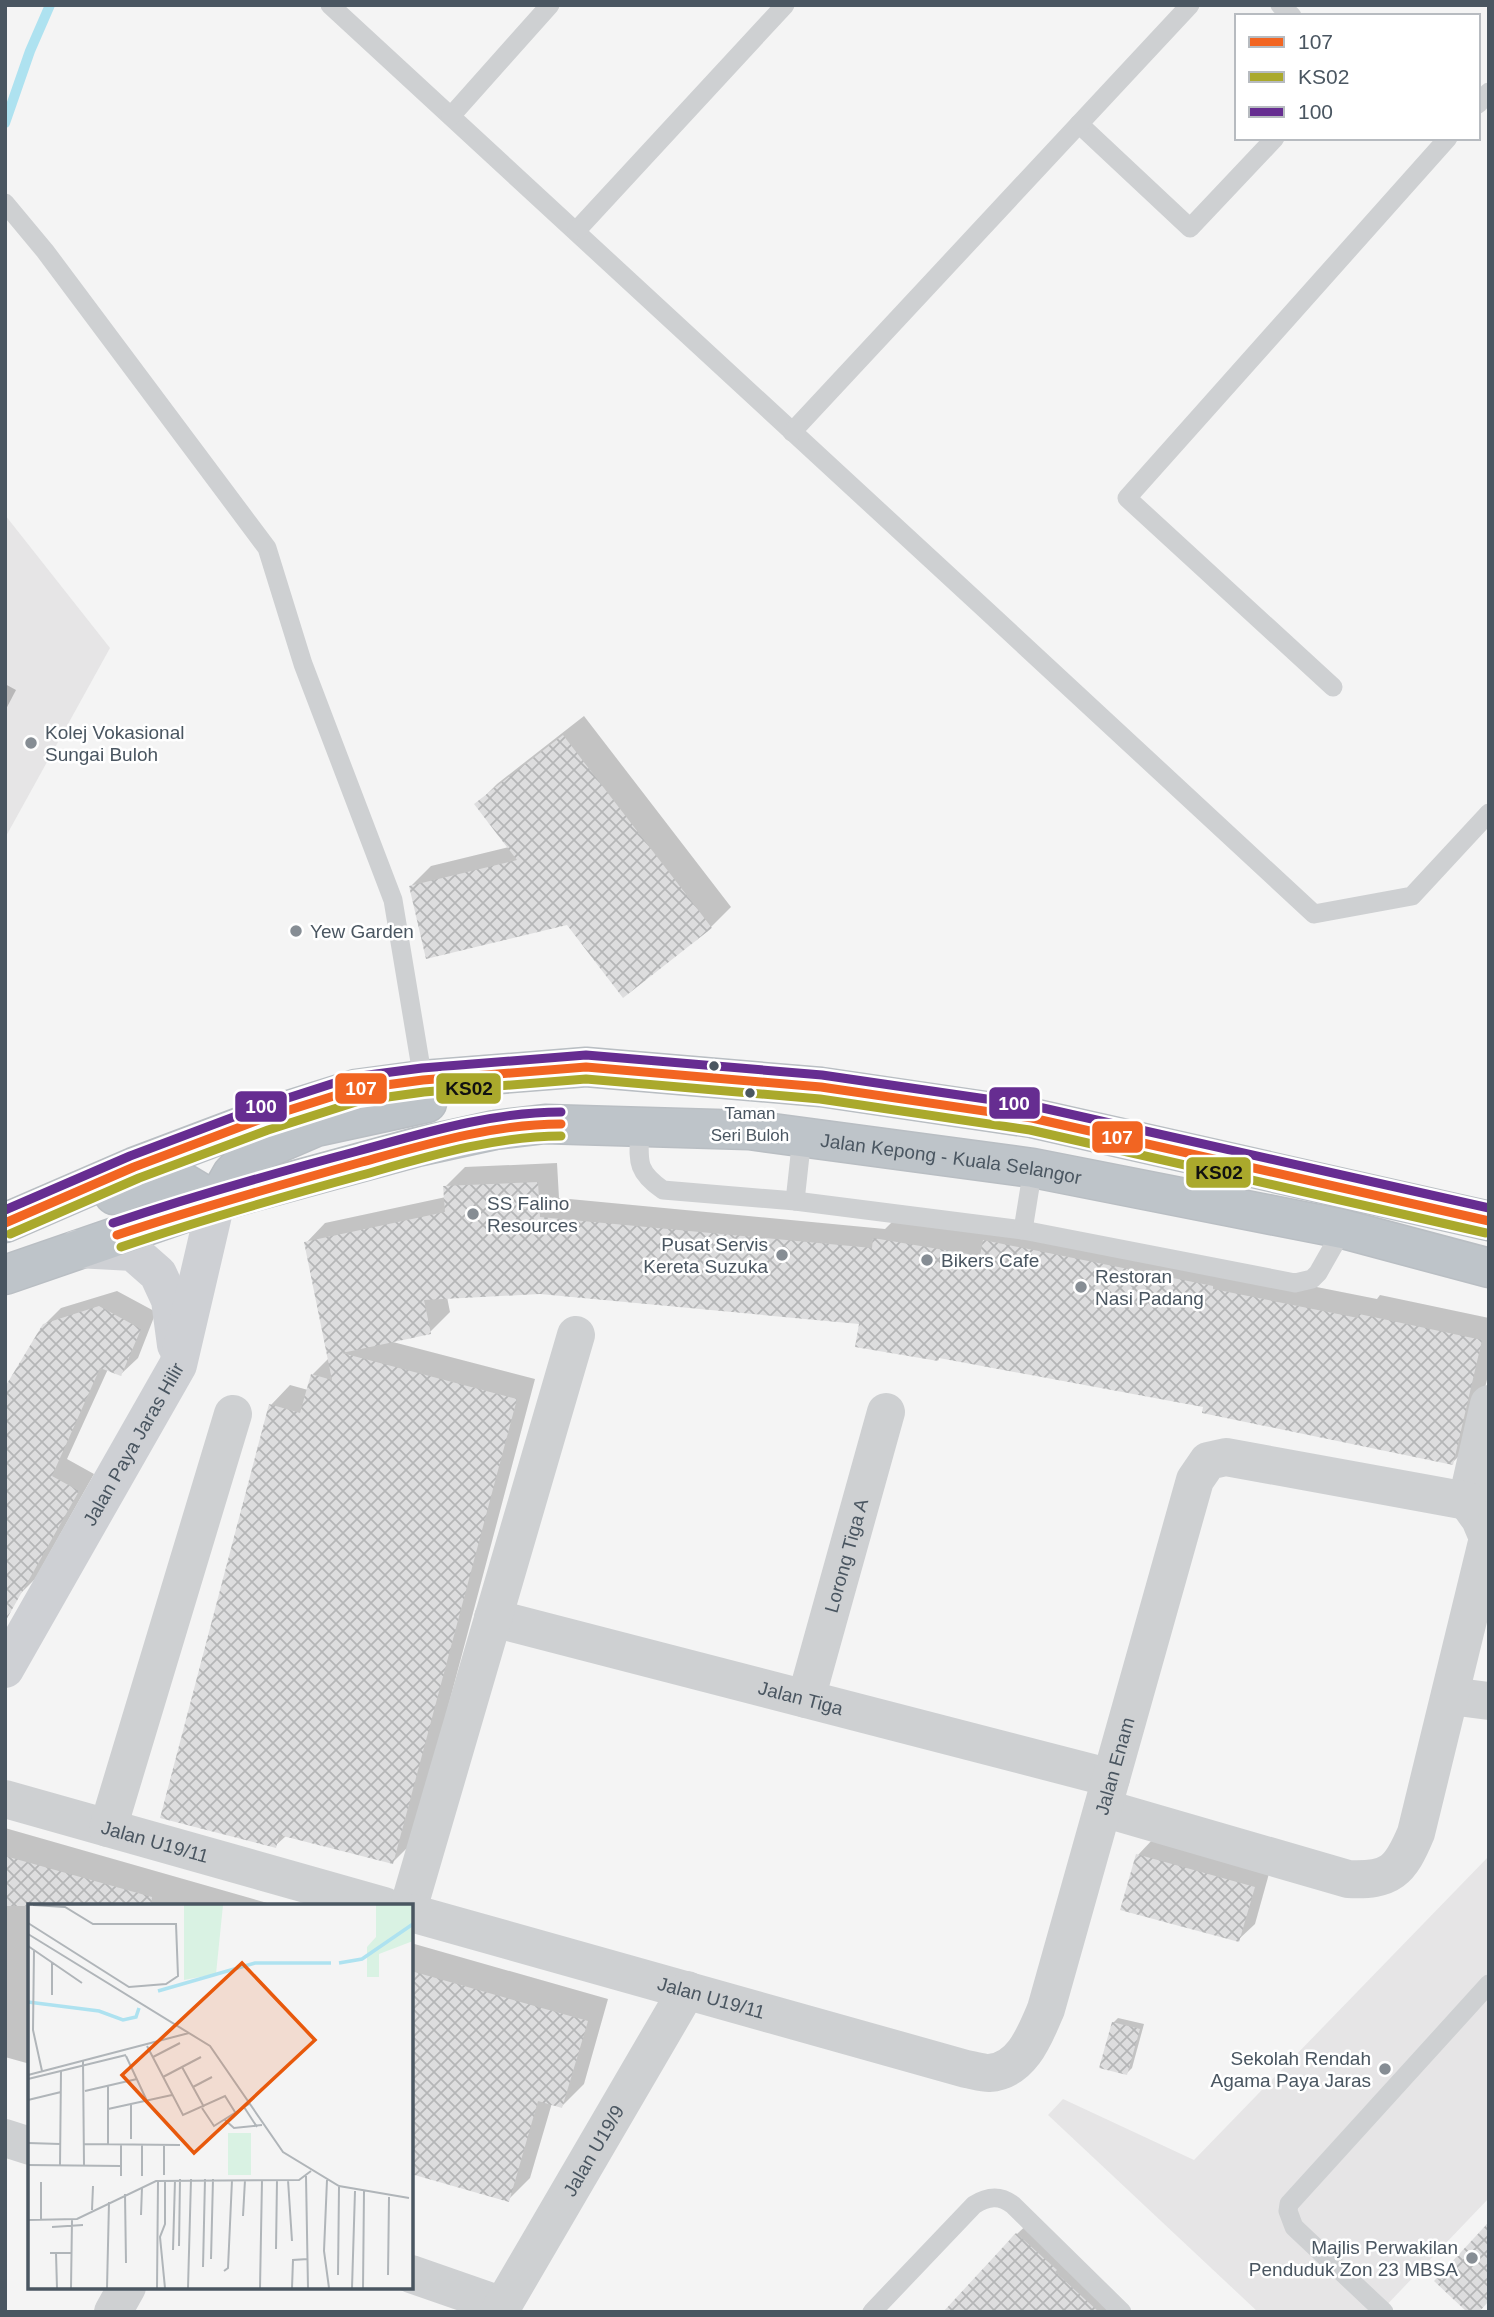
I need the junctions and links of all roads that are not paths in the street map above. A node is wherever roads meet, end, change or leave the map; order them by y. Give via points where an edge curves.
1 (330, 5) edge
2 (550, 5) edge
3 (785, 5) edge
4 (1190, 5) edge
5 (451, 116) junction
6 (1079, 124) junction
7 (1273, 140) edge
8 (1445, 140) edge
9 (7, 205) edge
10 (577, 230) junction
11 (792, 432) junction
12 (1333, 687) dead end
13 (1489, 813) edge
14 (586, 1067) junction
15 (423, 1080) junction
16 (640, 1127) junction
17 (802, 1137) junction
18 (1033, 1168) junction
19 (795, 1201) junction
20 (216, 1202) junction
21 (1489, 1221) edge
22 (5, 1226) edge
23 (1343, 1229) junction
24 (1023, 1230) junction
25 (76, 1249) junction
26 (1489, 1268) edge
27 (5, 1275) edge
28 (576, 1335) dead end
29 (178, 1364) junction
30 (1489, 1404) edge
31 (886, 1412) dead end
32 (233, 1414) dead end
33 (1467, 1501) junction
34 (494, 1618) junction
35 (5, 1670) edge
36 (1450, 1696) junction
37 (806, 1699) junction
38 (1489, 1701) edge
39 (1107, 1793) junction
40 (5, 1799) edge
41 (108, 1828) junction
42 (377, 1904) edge
43 (410, 1904) edge
44 (413, 1914) edge
45 (1489, 1984) edge
46 (687, 1990) junction
47 (1012, 2065) joint
48 (413, 2275) edge
49 (126, 2289) edge
50 (501, 2309) edge
51 (113, 2312) edge
52 (872, 2312) edge
53 (1122, 2312) edge
54 (1384, 2312) edge

1 - 5 lane
2 - 5 lane
3 - 10 lane
4 - 6 lane
5 - 10 lane
6 - 7 lane via 1190,228
6 - 11 lane
8 - 12 lane via 1127,498
9 - 15 lane via 267,548 303,664 393,900
10 - 11 lane
11 - 13 lane via 1314,914 1412,896
14 - 15 highway
14 - 20 highway via 316,1128 251,1155 232,1174
14 - 21 highway via 821,1087 1032,1118
15 - 22 highway via 356,1089 264,1118 134,1167
16 - 17 highway, Jalan Kepong - Kuala Selangor via 749,1130
16 - 19 lane via 639,1162 647,1178 663,1190
16 - 20 highway, Jalan Kepong - Kuala Selangor via 545,1124 495,1130
17 - 18 highway, Jalan Kepong - Kuala Selangor
17 - 19 lane
18 - 23 highway, Jalan Kepong - Kuala Selangor
18 - 24 lane
19 - 24 lane
20 - 22 highway via 186,1184 146,1184 23,1227
20 - 25 highway, Jalan Kepong - Kuala Selangor
20 - 29 street, Jalan Paya Jaras Hilir
23 - 24 lane via 1318,1273 1295,1283
23 - 26 highway, Jalan Kepong - Kuala Selangor
25 - 27 highway, Jalan Kepong - Kuala Selangor
25 - 29 street via 133,1252 158,1274 170,1300
28 - 34 street
29 - 35 street, Jalan Paya Jaras Hilir
30 - 33 street
31 - 37 street, Lorong Tiga A
32 - 41 street
33 - 36 street via 1488,1538
33 - 39 street, Jalan Enam via 1226,1457 1208,1461 1195,1480
34 - 37 street, Jalan Tiga
34 - 43 street
36 - 38 street
36 - 39 street, Jalan Tiga via 1416,1833 1406,1857 1389,1875 1348,1879
37 - 39 street, Jalan Tiga
39 - 47 street, Jalan Enam via 1046,2009 1032,2043
40 - 41 street, Jalan U19/11
41 - 42 street, Jalan U19/11
44 - 46 street, Jalan U19/11
45 - 54 lane via 1289,2204 1294,2227
46 - 47 street, Jalan U19/11 via 966,2069 988,2073
46 - 50 street, Jalan U19/9
48 - 50 street
49 - 51 street
52 - 53 lane via 974,2205 994,2197 1013,2206

